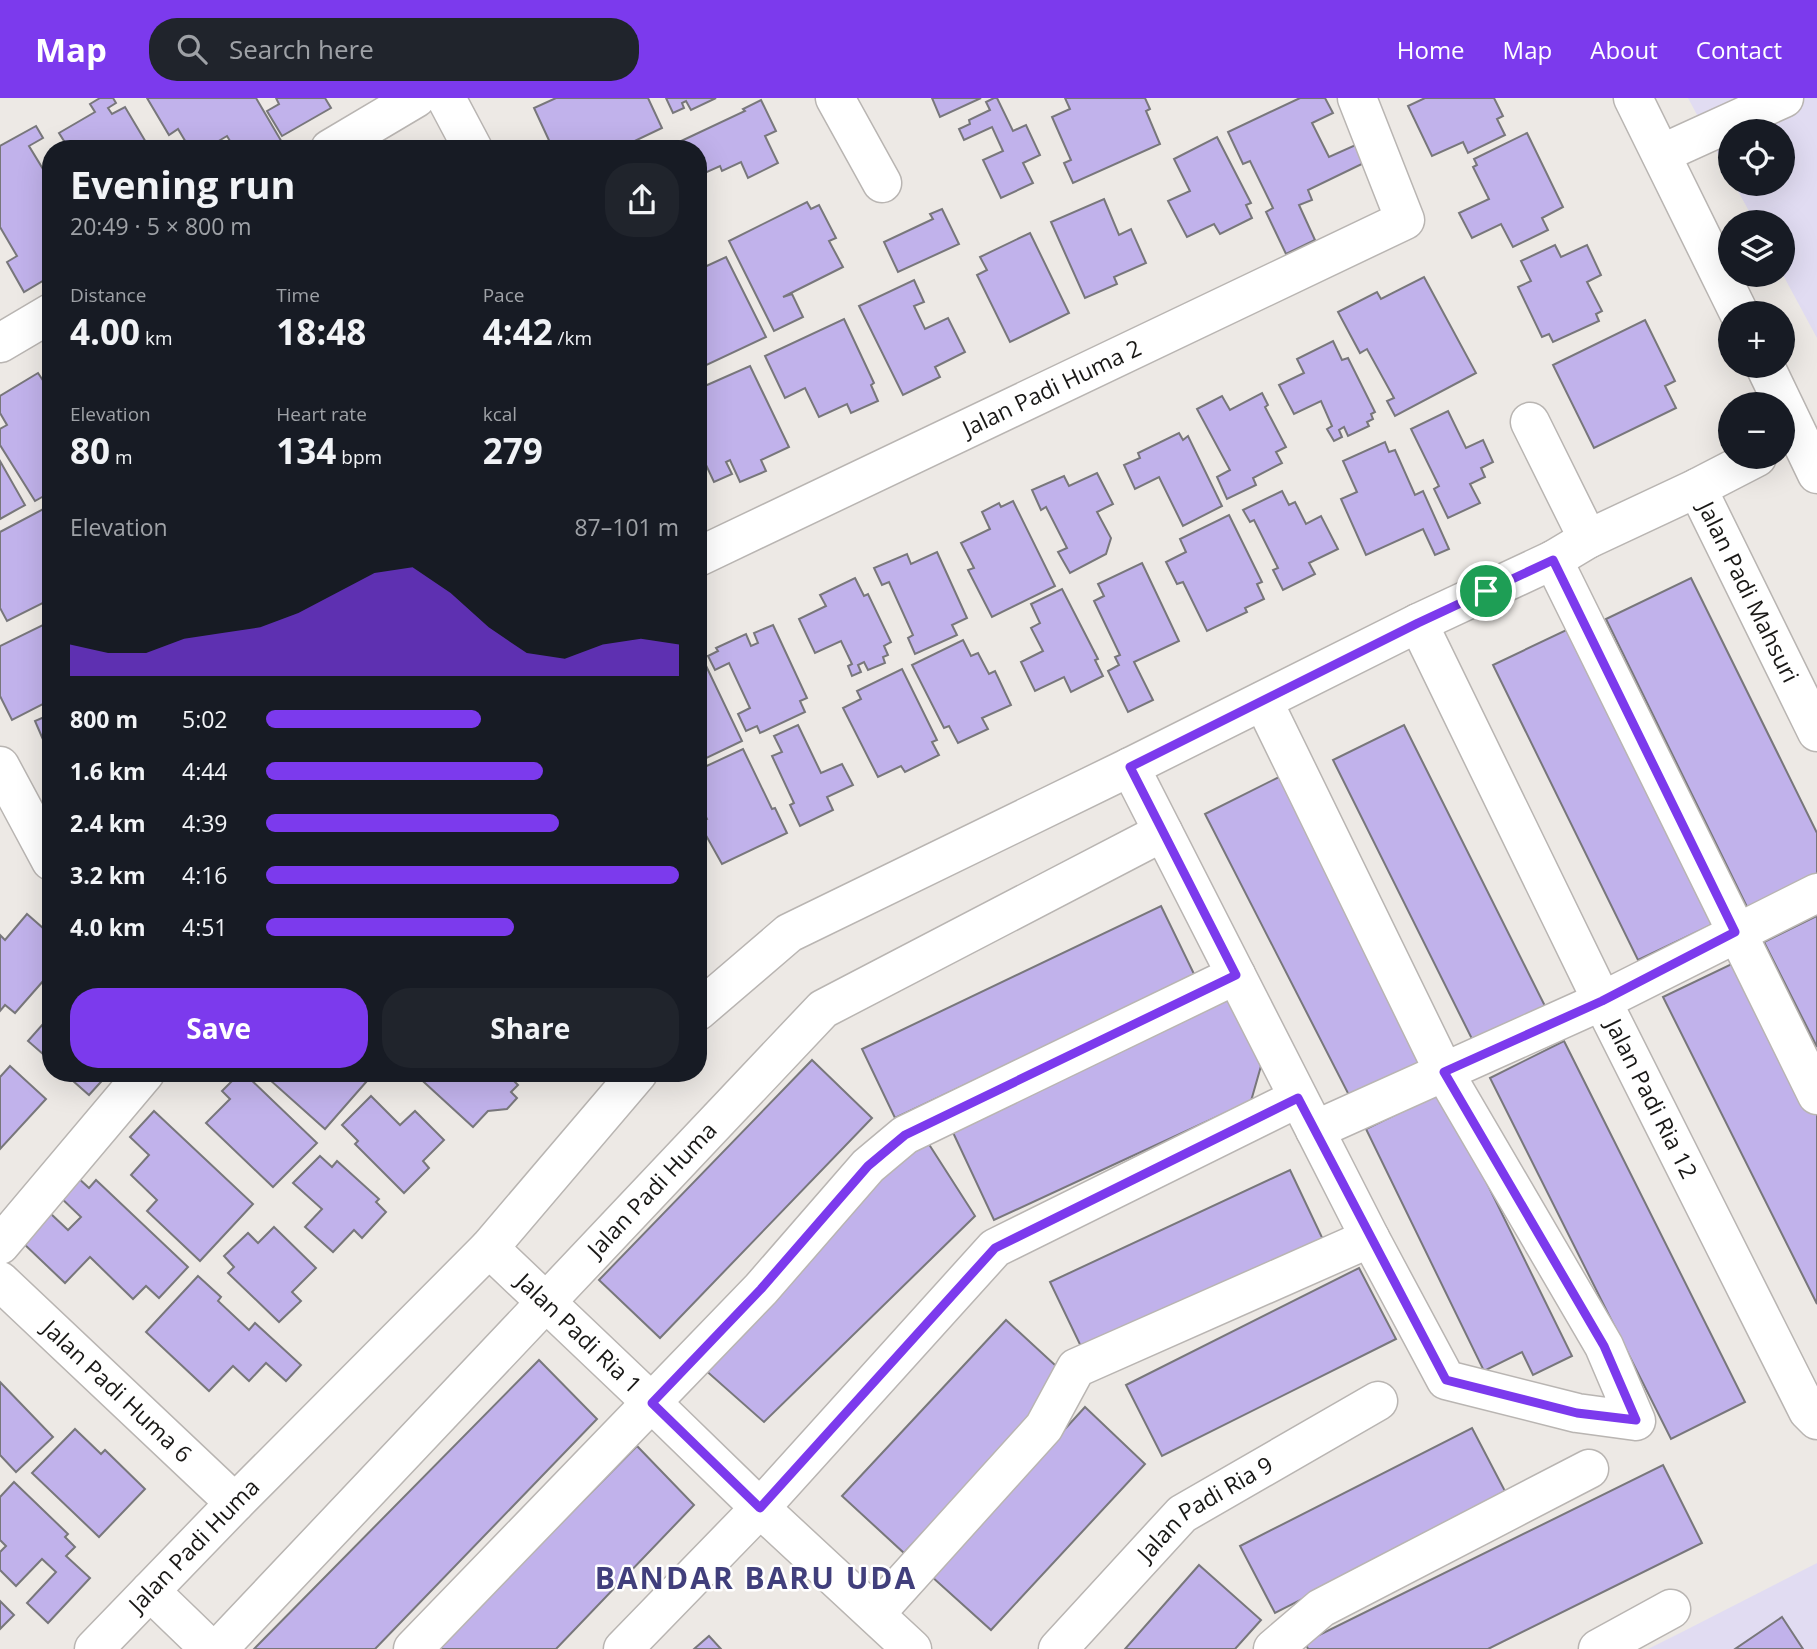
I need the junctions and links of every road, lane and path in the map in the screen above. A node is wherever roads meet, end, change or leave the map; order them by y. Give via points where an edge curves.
1 (416, 98) edge
2 (446, 98) edge
3 (835, 98) edge
4 (1357, 98) edge
5 (1633, 98) edge
6 (1784, 98) edge
7 (345, 140) edge
8 (468, 140) edge
9 (1661, 154) junction
10 (881, 183) dead end
11 (1733, 301) edge
12 (42, 318) edge
13 (0, 343) edge
14 (1530, 422) dead end
15 (1795, 444) edge
16 (1734, 469) edge
17 (1817, 474) edge
18 (1697, 488) junction
19 (1588, 539) junction
20 (707, 553) edge
21 (1553, 560) junction
22 (1418, 623) junction
23 (1263, 701) junction
24 (1817, 732) edge
25 (0, 766) edge
26 (1130, 767) junction
27 (1163, 832) junction
28 (42, 844) edge
29 (1817, 893) edge
30 (1735, 932) junction
31 (1236, 975) junction
32 (1602, 1001) junction
33 (707, 1003) edge
34 (1444, 1072) junction
35 (137, 1082) edge
36 (630, 1082) edge
37 (1817, 1095) edge
38 (1307, 1114) junction
39 (1370, 1238) junction
40 (0, 1245) edge
41 (489, 1248) junction
42 (0, 1280) edge
43 (546, 1303) junction
44 (1378, 1401) dead end
45 (652, 1403) junction
46 (1817, 1420) edge
47 (1589, 1469) dead end
48 (235, 1503) junction
49 (760, 1508) junction
50 (150, 1591) junction
51 (1671, 1609) dead end
52 (875, 1614) junction
53 (94, 1649) edge
54 (210, 1649) edge
55 (218, 1649) edge
56 (414, 1649) edge
57 (623, 1649) edge
58 (912, 1649) edge
59 (1058, 1649) edge
60 (1273, 1649) edge
61 (1598, 1649) edge

1 - 7 street
2 - 8 street
3 - 10 street
4 - 20 street, Jalan Padi Huma 2 via 1405,220
5 - 9 street
6 - 9 street
9 - 11 street
12 - 13 street
14 - 19 street
15 - 17 street
16 - 18 street
18 - 19 street
18 - 24 street, Jalan Padi Mahsuri
19 - 21 street
21 - 22 street
21 - 30 street
22 - 23 street
22 - 32 street, Jalan Padi Ria 12
23 - 26 street
23 - 34 street
25 - 28 street
26 - 27 street
26 - 33 street via 789,933
27 - 31 street
27 - 43 street, Jalan Padi Huma via 823,1009
29 - 30 street
30 - 32 street
30 - 37 street
31 - 38 street
31 - 45 street via 905,1135 868,1166 761,1289
32 - 34 street
32 - 46 street, Jalan Padi Ria 12 via 1808,1411
34 - 38 street
34 - 39 street via 1604,1346 1636,1420 1577,1413 1446,1380
35 - 40 street
36 - 41 street, Jalan Padi Huma
38 - 39 street
38 - 49 street via 995,1248
39 - 52 street via 1076,1368 1044,1427
41 - 43 street, Jalan Padi Ria 1
41 - 48 street, Jalan Padi Huma
42 - 48 street, Jalan Padi Huma 6
43 - 45 street, Jalan Padi Ria 1
43 - 55 street, Jalan Padi Huma
44 - 59 street, Jalan Padi Ria 9 via 1182,1514
45 - 49 street, Jalan Padi Ria 1
45 - 56 street
47 - 60 street via 1321,1608
48 - 50 street, Jalan Padi Huma
49 - 52 street, Jalan Padi Ria 1
49 - 57 street
50 - 53 street, Jalan Padi Huma
50 - 54 street
51 - 61 street
52 - 58 street, Jalan Padi Ria 1

